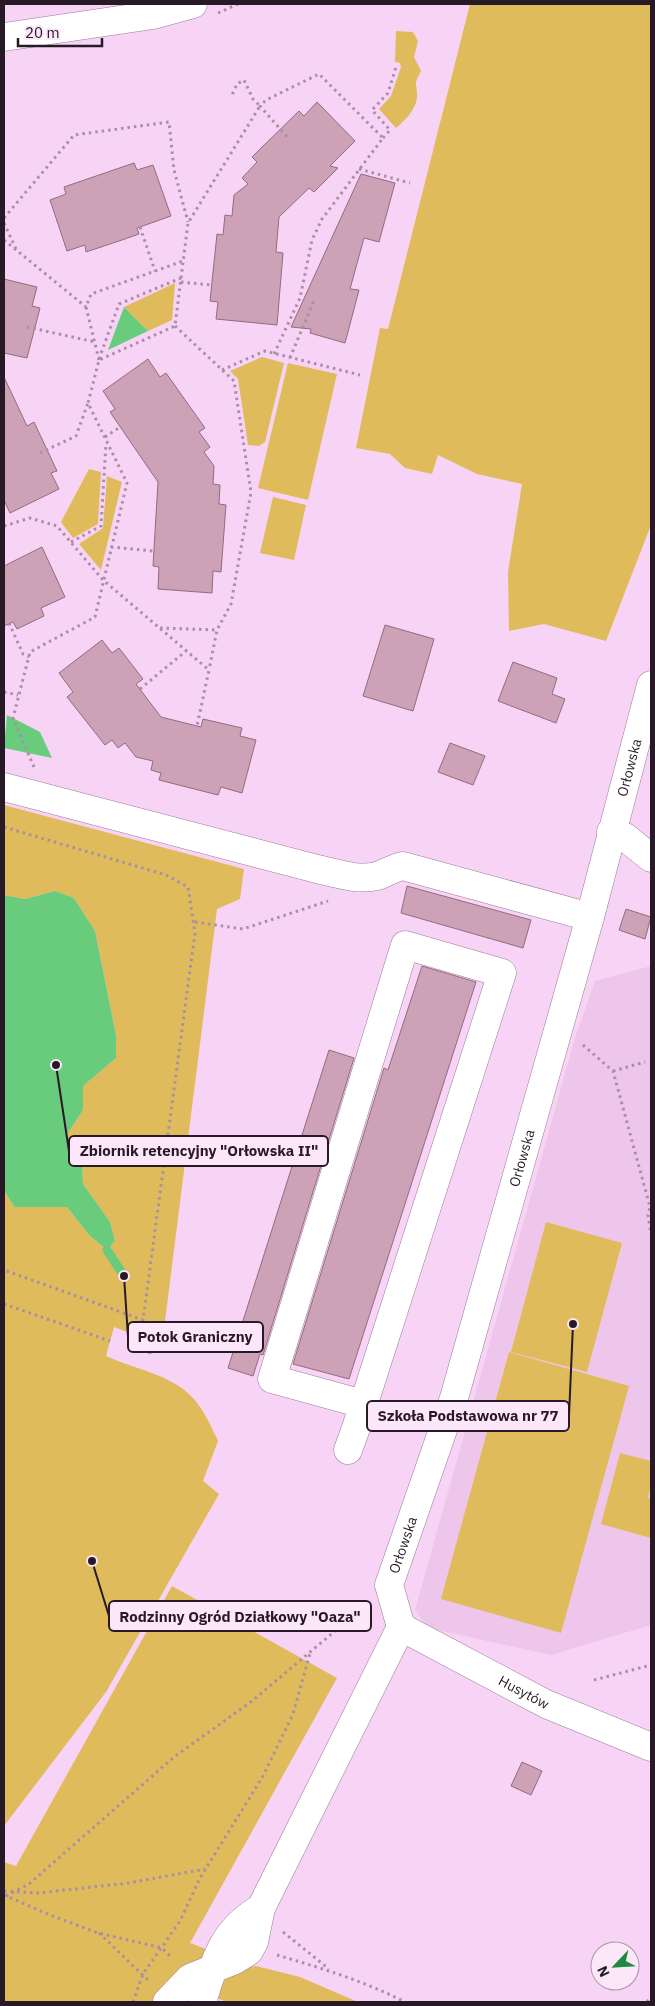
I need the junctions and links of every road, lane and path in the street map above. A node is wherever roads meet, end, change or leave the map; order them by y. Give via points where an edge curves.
1 (193, 4) edge
2 (4, 37) edge
3 (396, 67) dead end
4 (231, 97) dead end
5 (260, 106) junction
6 (383, 138) junction
7 (289, 139) dead end
8 (359, 169) junction
9 (410, 183) dead end
10 (4, 218) edge
11 (4, 223) edge
12 (188, 223) junction
13 (140, 227) dead end
14 (4, 240) edge
15 (16, 250) junction
16 (184, 261) junction
17 (156, 271) junction
18 (181, 280) junction
19 (211, 285) dead end
20 (315, 298) dead end
21 (86, 307) junction
22 (175, 326) junction
23 (27, 328) dead end
24 (95, 342) junction
25 (274, 354) junction
26 (290, 358) junction
27 (99, 360) junction
28 (222, 370) junction
29 (360, 375) dead end
30 (88, 403) junction
31 (120, 427) dead end
32 (106, 439) junction
33 (40, 453) dead end
34 (4, 526) edge
35 (71, 542) junction
36 (111, 547) junction
37 (153, 550) dead end
38 (103, 580) junction
39 (10, 623) dead end
40 (159, 628) junction
41 (217, 630) junction
42 (186, 651) junction
43 (29, 657) junction
44 (210, 670) junction
45 (651, 685) edge
46 (140, 689) dead end
47 (4, 692) edge
48 (18, 695) junction
49 (197, 726) dead end
50 (28, 754) dead end
51 (4, 787) edge
52 (4, 827) edge
53 (611, 832) junction
54 (651, 858) edge
55 (333, 899) dead end
56 (590, 917) junction
57 (195, 922) junction
58 (560, 1021) junction
59 (644, 1062) dead end
60 (613, 1071) junction
61 (651, 1206) edge
62 (651, 1234) edge
63 (4, 1270) edge
64 (4, 1304) edge
65 (143, 1320) junction
66 (110, 1341) dead end
67 (150, 1354) dead end
68 (363, 1404) junction
69 (348, 1450) dead end
70 (388, 1585) junction
71 (401, 1627) junction
72 (310, 1653) junction
73 (651, 1665) edge
74 (594, 1680) dead end
75 (651, 1747) edge
76 (206, 1869) junction
77 (4, 1891) edge
78 (12, 1893) junction
79 (5, 1895) edge
80 (262, 1905) junction
81 (98, 1932) junction
82 (162, 1948) junction
83 (249, 1950) junction
84 (331, 1971) junction
85 (202, 1973) junction
86 (143, 1974) junction
87 (651, 1997) edge
88 (133, 2002) edge
89 (168, 2002) edge
90 (202, 2002) edge
91 (405, 2002) edge
92 (647, 2002) edge

1 - 2 street via 152,15
3 - 6 path via 388,93 372,110 390,130
4 - 5 path via 236,84 244,80
5 - 6 path via 319,74
5 - 7 path
5 - 12 path
6 - 8 path
8 - 9 path
8 - 25 path via 322,219 312,240 300,298
10 - 12 path via 74,135 169,122 174,170
11 - 15 path
12 - 16 path
13 - 17 path
14 - 15 path
15 - 21 path
16 - 17 path
16 - 18 path
17 - 21 path via 91,294
18 - 19 path
18 - 22 path
18 - 27 path via 119,304
20 - 26 path
21 - 24 path
22 - 27 path
22 - 28 path
23 - 24 path
24 - 27 path
25 - 26 path
25 - 28 path via 265,351
26 - 29 path
27 - 30 path
28 - 41 path via 234,381 251,492 231,604
30 - 32 path
30 - 33 path via 76,436
31 - 32 path
32 - 35 path via 101,526
32 - 36 path via 128,483
34 - 35 path via 30,518 57,526
35 - 38 path
36 - 37 path
36 - 38 path
38 - 40 path
38 - 43 path via 95,617 30,652
39 - 43 path via 23,654
40 - 41 path
40 - 42 path
41 - 44 path
42 - 44 path
42 - 46 path
43 - 48 path
44 - 49 path
45 - 53 street, Orłowska
47 - 48 path
48 - 50 path via 13,718
51 - 56 street via 317,870 364,878 403,866
52 - 57 path via 166,875 188,887
53 - 54 street via 624,837
53 - 56 street, Orłowska
55 - 57 path via 243,929
56 - 58 street, Orłowska
57 - 65 path
58 - 60 path
58 - 70 street, Orłowska via 454,1398
59 - 60 path
60 - 61 path
61 - 62 path via 648,1215
63 - 65 path
64 - 66 path
65 - 67 path
68 - 68 street via 502,973 404,945 272,1379
68 - 69 street
70 - 71 street, Orłowska
70 - 72 path
71 - 75 street, Husytów via 546,1704
71 - 80 street
72 - 76 path via 289,1723 263,1776
72 - 78 path via 252,1701 174,1757 29,1884
73 - 74 path
76 - 78 path via 129,1883
76 - 82 path via 180,1921
77 - 78 path
78 - 79 path
79 - 81 path via 50,1916
80 - 83 street
80 - 84 path via 282,1931
80 - 85 street via 236,1926
81 - 82 path
81 - 86 path
82 - 85 path
82 - 86 path
83 - 84 path
83 - 85 street via 235,1960
84 - 91 path
85 - 89 street
85 - 90 street
86 - 88 path
86 - 89 path
87 - 92 path

